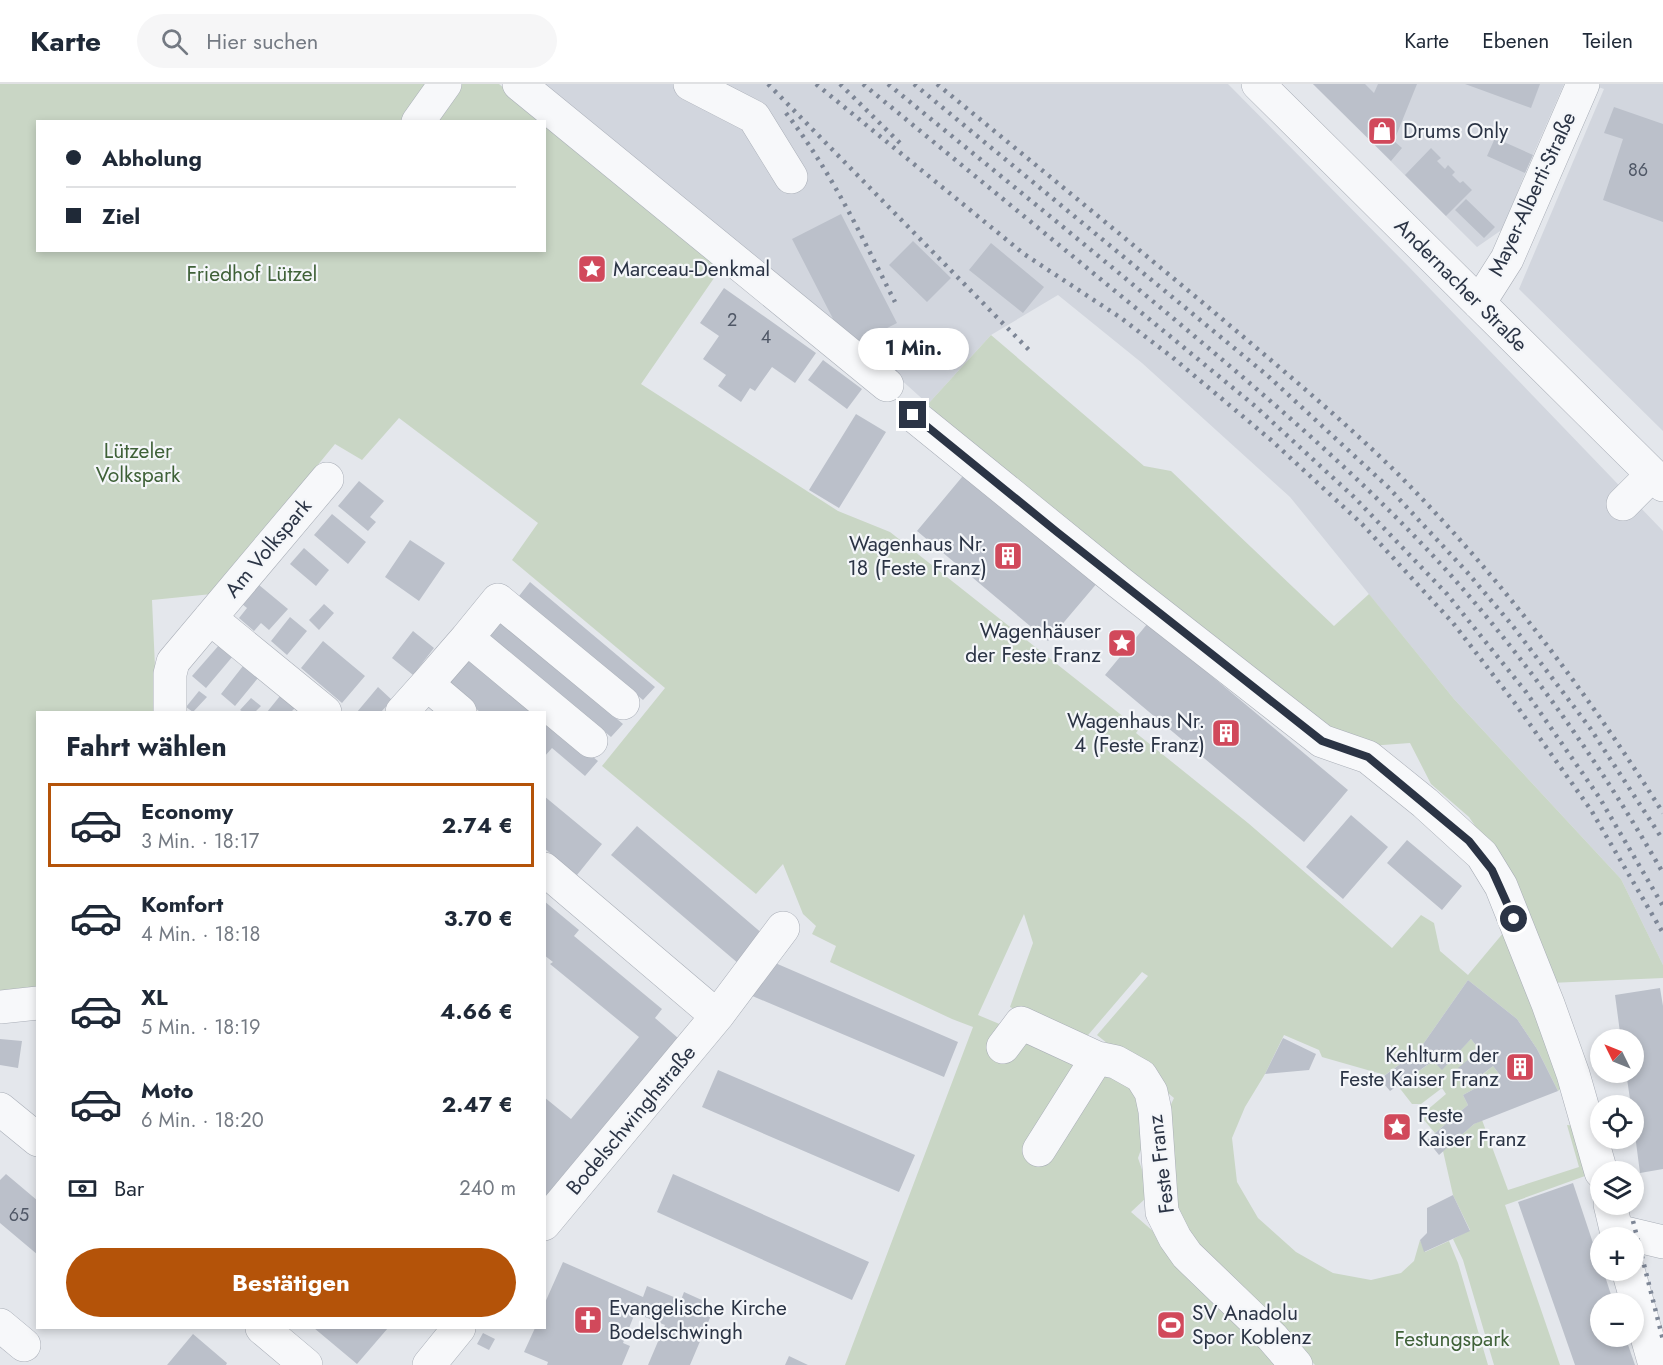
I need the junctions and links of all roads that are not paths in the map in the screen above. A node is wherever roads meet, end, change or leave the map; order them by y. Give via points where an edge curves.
1 (446, 84) edge
2 (519, 84) edge
3 (690, 84) edge
4 (1258, 84) edge
5 (1583, 84) edge
6 (419, 120) edge
7 (791, 177) dead end
8 (1479, 303) junction
9 (886, 385) dead end
10 (913, 415) dead end
11 (327, 478) dead end
12 (1658, 480) edge
13 (1623, 504) dead end
14 (210, 618) junction
15 (467, 638) junction
16 (426, 684) junction
17 (623, 703) dead end
18 (170, 711) edge
19 (324, 711) edge
20 (403, 711) edge
21 (459, 711) edge
22 (591, 741) dead end
23 (546, 871) edge
24 (783, 928) dead end
25 (36, 1004) edge
26 (0, 1007) edge
27 (717, 1016) junction
28 (1003, 1047) dead end
29 (1097, 1058) junction
30 (0, 1108) edge
31 (36, 1138) edge
32 (1039, 1150) dead end
33 (1598, 1161) edge
34 (546, 1222) edge
35 (1615, 1224) edge
36 (1663, 1242) edge
37 (1631, 1281) edge
38 (262, 1329) edge
39 (458, 1329) edge
40 (306, 1365) edge
41 (429, 1365) edge
42 (1296, 1365) edge
43 (1655, 1365) edge

1 - 6 street
2 - 9 street
3 - 7 street via 754,117
4 - 8 street, Andernacher Straße
5 - 8 street, Mayer-Alberti-Straße via 1507,259
8 - 12 street, Andernacher Straße
10 - 33 street via 1322,741 1368,757 1482,855 1501,886 1548,1004
11 - 14 street, Am Volkspark
12 - 13 street
14 - 18 street, Am Volkspark via 173,662
14 - 19 street, Am Volkspark
15 - 16 street
15 - 17 street via 498,600
15 - 22 street
16 - 20 street
16 - 21 street
23 - 27 street
24 - 27 street, Bodelschwinghstraße
25 - 26 street
27 - 34 street, Bodelschwinghstraße
28 - 29 street, Feste Franz via 1021,1023
29 - 32 street
29 - 42 street, Feste Franz via 1116,1062 1141,1076 1151,1092 1162,1212 1175,1238 1187,1255
30 - 31 street
35 - 36 street
37 - 43 street
38 - 40 street
39 - 41 street

